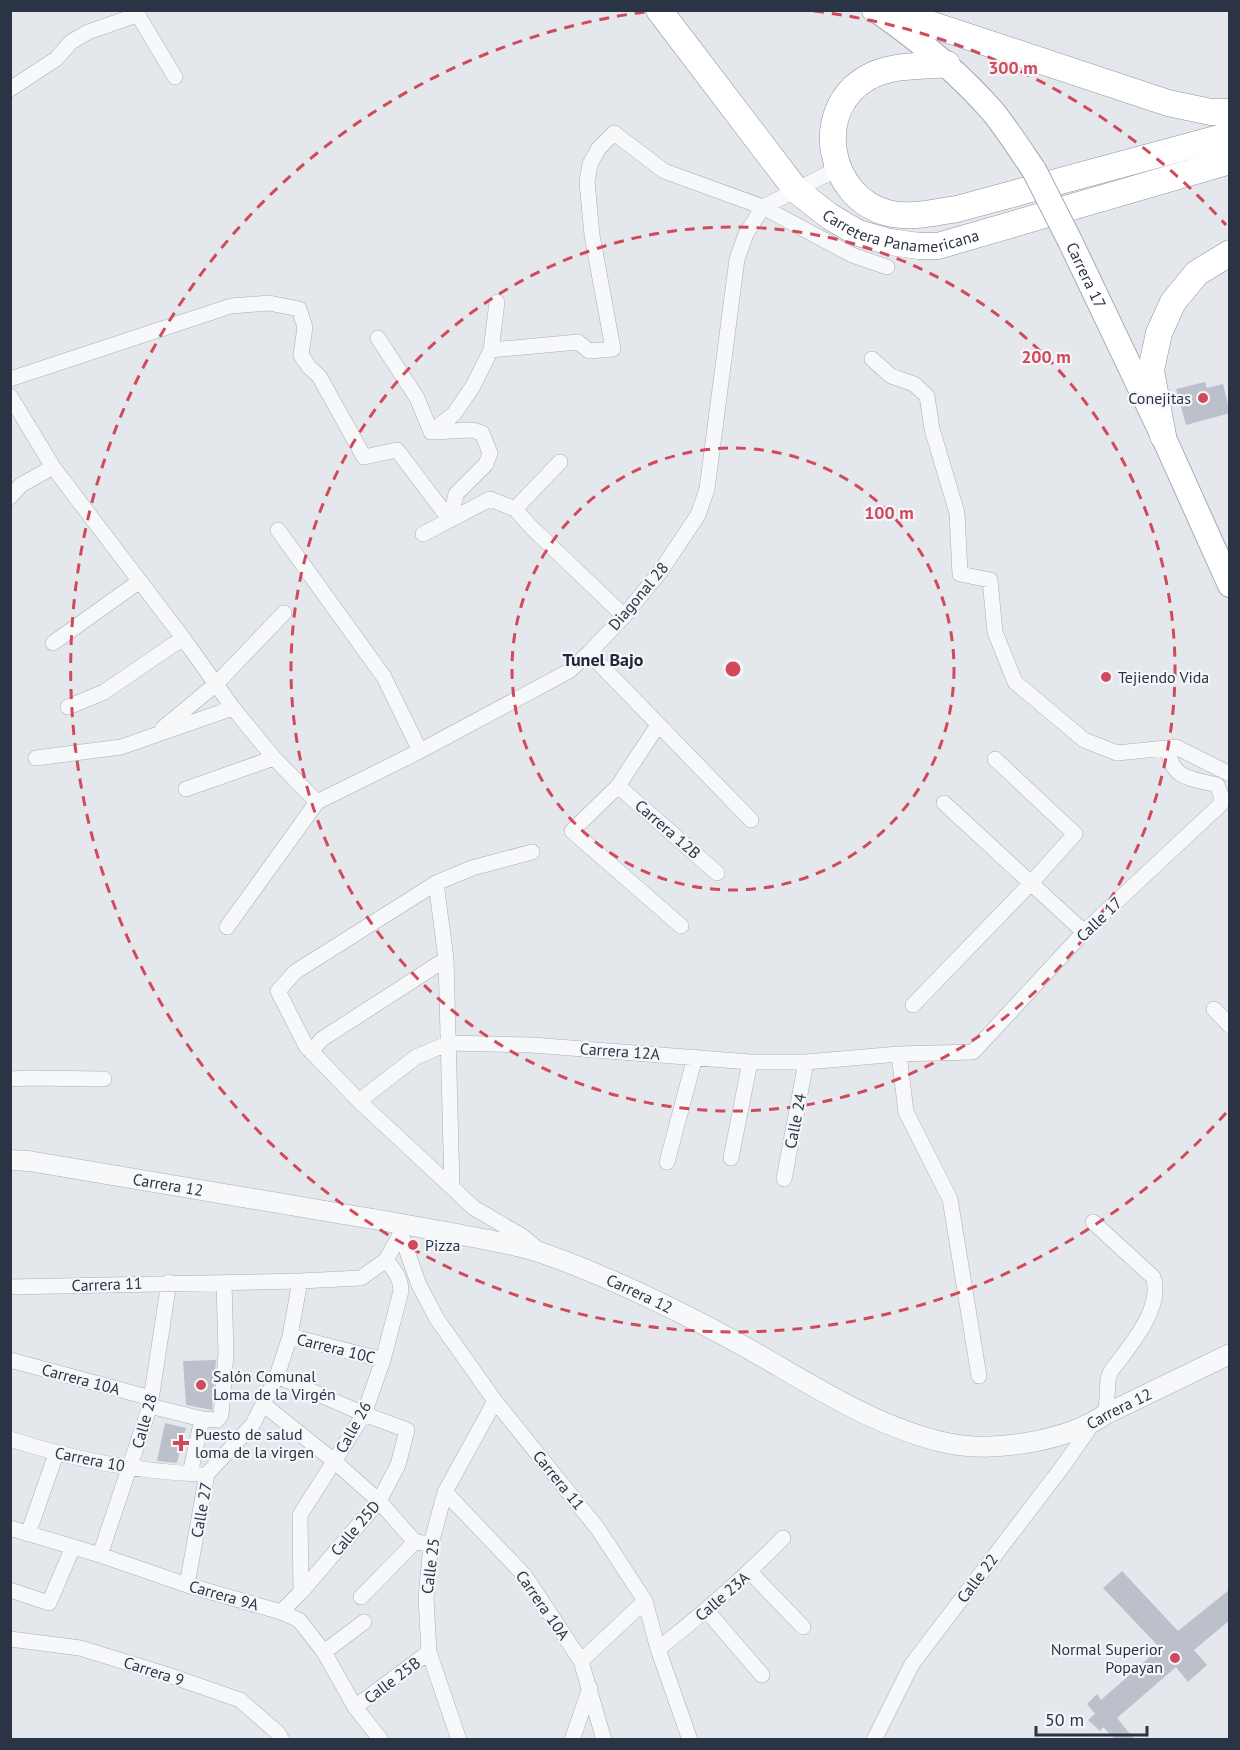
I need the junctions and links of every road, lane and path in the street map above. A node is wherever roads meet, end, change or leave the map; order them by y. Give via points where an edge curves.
1 (659, 10) edge
2 (876, 11) edge
3 (136, 13) edge
4 (947, 64) junction
5 (175, 77) dead end
6 (10, 89) edge
7 (1230, 112) edge
8 (1230, 135) edge
9 (1230, 160) edge
10 (837, 169) junction
11 (796, 190) junction
12 (763, 207) junction
13 (1230, 252) edge
14 (887, 267) dead end
15 (497, 302) dead end
16 (378, 338) dead end
17 (491, 350) junction
18 (872, 359) dead end
19 (10, 379) edge
20 (10, 396) edge
21 (431, 432) junction
22 (1163, 435) junction
23 (560, 462) dead end
24 (53, 467) junction
25 (10, 497) edge
26 (515, 508) junction
27 (450, 520) junction
28 (278, 530) dead end
29 (423, 534) dead end
30 (140, 581) junction
31 (1230, 585) edge
32 (284, 613) dead end
33 (624, 616) junction
34 (183, 638) junction
35 (53, 643) dead end
36 (589, 653) junction
37 (216, 684) junction
38 (68, 706) dead end
39 (233, 708) junction
40 (658, 725) junction
41 (154, 736) junction
42 (1168, 749) junction
43 (420, 751) junction
44 (36, 758) dead end
45 (274, 758) junction
46 (995, 759) dead end
47 (1230, 774) edge
48 (618, 786) junction
49 (186, 789) dead end
50 (317, 802) junction
51 (944, 803) dead end
52 (751, 820) dead end
53 (532, 852) dead end
54 (717, 873) dead end
55 (436, 883) junction
56 (1031, 883) junction
57 (681, 926) dead end
58 (227, 927) dead end
59 (1084, 932) junction
60 (446, 959) junction
61 (913, 1005) dead end
62 (1214, 1009) dead end
63 (1230, 1026) edge
64 (449, 1043) junction
65 (311, 1052) junction
66 (899, 1054) junction
67 (695, 1057) junction
68 (750, 1062) junction
69 (806, 1062) junction
70 (10, 1079) edge
71 (104, 1079) dead end
72 (358, 1101) junction
73 (10, 1149) edge
74 (731, 1158) dead end
75 (20, 1161) edge
76 (668, 1162) dead end
77 (784, 1179) dead end
78 (452, 1187) junction
79 (1093, 1222) dead end
80 (398, 1229) junction
81 (543, 1253) junction
82 (386, 1260) junction
83 (300, 1281) junction
84 (169, 1282) junction
85 (224, 1283) junction
86 (10, 1287) edge
87 (290, 1336) junction
88 (1230, 1354) edge
89 (10, 1360) edge
90 (383, 1360) junction
91 (277, 1376) junction
92 (979, 1376) dead end
93 (495, 1401) junction
94 (151, 1402) junction
95 (263, 1404) junction
96 (364, 1414) junction
97 (1100, 1418) junction
98 (202, 1419) junction
99 (10, 1439) edge
100 (56, 1454) junction
101 (334, 1461) junction
102 (130, 1468) junction
103 (190, 1474) junction
104 (207, 1474) junction
105 (445, 1492) junction
106 (379, 1501) junction
107 (10, 1528) edge
108 (28, 1534) junction
109 (783, 1538) dead end
110 (415, 1542) junction
111 (431, 1544) junction
112 (73, 1547) junction
113 (100, 1555) junction
114 (750, 1572) junction
115 (187, 1585) junction
116 (10, 1590) edge
117 (301, 1592) junction
118 (361, 1597) dead end
119 (645, 1601) junction
120 (707, 1611) junction
121 (281, 1612) junction
122 (363, 1622) dead end
123 (803, 1627) dead end
124 (10, 1639) edge
125 (658, 1648) junction
126 (324, 1652) junction
127 (429, 1652) junction
128 (581, 1661) junction
129 (762, 1674) dead end
130 (590, 1688) junction
131 (355, 1707) junction
132 (282, 1740) edge
133 (381, 1740) edge
134 (459, 1740) edge
135 (572, 1740) edge
136 (604, 1740) edge
137 (690, 1740) edge
138 (874, 1740) edge

1 - 11 highway, Carretera Panamericana
2 - 4 main road, Carrera 17
2 - 7 highway via 933,25 1168,103
3 - 5 street
3 - 6 street via 71,42 56,59
4 - 10 highway via 887,69 866,78 848,94 838,111 832,140
4 - 22 main road, Carrera 17, bridge via 994,114 1034,170
8 - 10 highway via 957,209 912,215 889,214 866,204 846,186
9 - 11 highway, Carretera Panamericana via 938,246 890,242 858,233
10 - 11 street
11 - 12 street
12 - 14 street via 852,255
12 - 17 street via 664,171 614,133 590,164 587,182 592,235 613,349 589,351 578,342
12 - 33 street, Diagonal 28 via 746,234 737,259 707,489 698,515 660,572
13 - 22 highway via 1197,273 1173,302 1159,333 1152,370
15 - 17 street
16 - 21 street via 417,398
17 - 21 street via 454,414
18 - 42 street via 891,376 914,384 927,396 932,429 957,513 960,574 990,580 995,632 1016,682 1084,740 1117,753
19 - 27 street via 231,306 269,303 299,309 305,327 301,355 319,376 364,457 397,450
20 - 24 street
21 - 27 street via 472,430 482,434 489,453 486,464 456,494
22 - 31 main road, Carrera 17
23 - 26 street
24 - 25 street via 21,485
24 - 30 street
26 - 27 street via 490,499
26 - 33 street
27 - 29 street
28 - 43 street via 384,676
30 - 34 street
30 - 35 street
32 - 37 street
33 - 36 street, Diagonal 28
34 - 37 street
34 - 38 street via 104,693
36 - 40 street
36 - 43 street, Diagonal 28 via 569,671
37 - 39 street
37 - 41 street
39 - 41 street
39 - 45 street
40 - 48 street
40 - 52 street
41 - 44 street via 121,747
42 - 47 street via 1176,747
42 - 59 street, Calle 17 via 1170,761 1179,774 1217,785 1221,804
43 - 50 street, Diagonal 28
45 - 49 street
45 - 50 street
46 - 56 street via 1075,834
48 - 54 street, Carrera 12B
48 - 57 street via 572,831
50 - 58 street, Diagonal 28
51 - 56 street
53 - 55 street via 472,868
55 - 60 street
55 - 65 street via 295,972 278,991
56 - 59 street
56 - 61 street
59 - 66 street, Calle 17 via 973,1052
60 - 64 street
60 - 65 street via 322,1039
62 - 63 street
64 - 67 street, Carrera 12A
64 - 72 street, Carrera 12A via 416,1057
64 - 78 street
65 - 72 street
66 - 69 street, Carrera 12A
66 - 92 street via 906,1112 950,1199
67 - 68 street, Carrera 12A
67 - 76 street
68 - 69 street, Carrera 12A
68 - 74 street
69 - 77 street, Calle 24
70 - 71 street
72 - 78 street
73 - 75 street
75 - 80 street, Carrera 12
78 - 81 street via 474,1208
79 - 97 street via 1153,1277 1156,1287 1142,1328 1108,1379
80 - 81 street, Carrera 12 via 488,1240
80 - 82 street, Carrera 11
80 - 93 street, Carrera 11 via 437,1319
81 - 97 street, Carrera 12 via 639,1292 865,1414 915,1435 986,1446 1040,1441
82 - 83 street, Carrera 11 via 361,1278
82 - 90 street, Calle 26 via 398,1275 401,1291
83 - 85 street, Carrera 11
83 - 87 street, Calle 27
84 - 85 street, Carrera 11
84 - 86 street, Carrera 11
84 - 94 street, Calle 28
85 - 98 street via 226,1354 221,1415 217,1419
87 - 90 street, Carrera 10C
87 - 91 street, Calle 27
88 - 97 street, Carrera 12
89 - 94 street, Carrera 10A
90 - 96 street, Calle 26
91 - 95 street, Calle 27
91 - 96 street
93 - 105 street, Calle 25
93 - 119 street, Carrera 11 via 598,1529
94 - 98 street, Carrera 10A
94 - 102 street, Calle 28
95 - 101 street
95 - 104 street, Calle 27 via 253,1424
96 - 101 street, Calle 26
96 - 106 street, Calle 25D via 407,1430 398,1465
97 - 138 street, Calle 22 via 912,1664
98 - 103 street
99 - 100 street, Carrera 10
100 - 102 street, Carrera 10
100 - 108 street
101 - 106 street
101 - 117 street, Calle 26 via 300,1515
102 - 103 street, Carrera 10
102 - 113 street, Calle 28
103 - 104 street, Carrera 10
104 - 115 street, Calle 27
105 - 111 street, Calle 25
105 - 128 street, Carrera 10A via 525,1576
106 - 110 street
106 - 117 street, Calle 25D
107 - 108 street, Carrera 9A
108 - 112 street, Carrera 9A
109 - 114 street, Calle 23A
110 - 111 street
110 - 118 street
111 - 127 street, Calle 25 via 426,1598
112 - 113 street, Carrera 9A
112 - 116 street via 49,1603
113 - 115 street, Carrera 9A
114 - 120 street, Calle 23A
114 - 123 street
115 - 121 street, Carrera 9A
117 - 121 street, Calle 25D
119 - 125 street, Carrera 11
119 - 128 street
120 - 125 street, Calle 23A
120 - 129 street
121 - 126 street, Carrera 9A via 299,1620
122 - 126 street
124 - 132 street, Carrera 9 via 80,1648 240,1700
125 - 137 street, Carrera 11
126 - 131 street, Carrera 9A
127 - 131 street, Calle 25B
127 - 134 street, Calle 25
128 - 130 street, Carrera 10A
130 - 135 street
130 - 136 street, Carrera 10A
131 - 133 street, Carrera 9A

